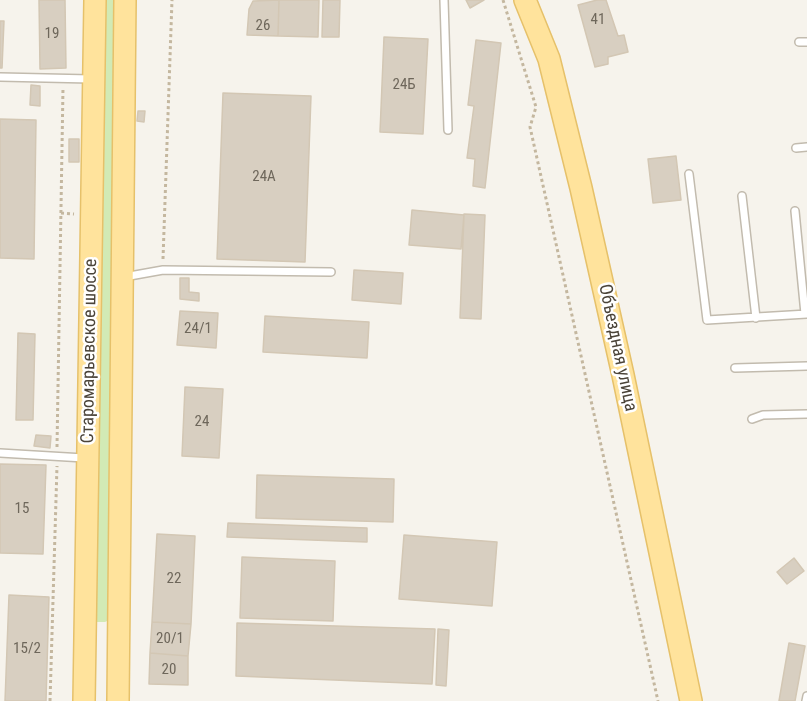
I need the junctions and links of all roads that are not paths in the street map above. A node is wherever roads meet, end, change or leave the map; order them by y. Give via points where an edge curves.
1 (95, 0) edge
2 (125, 0) edge
3 (444, 0) edge
4 (525, 0) edge
5 (0, 77) edge
6 (94, 80) junction
7 (448, 130) dead end
8 (807, 147) edge
9 (796, 148) dead end
10 (689, 174) dead end
11 (742, 196) dead end
12 (795, 211) dead end
13 (331, 272) dead end
14 (121, 277) junction
15 (806, 314) edge
16 (756, 318) junction
17 (807, 366) edge
18 (735, 368) dead end
19 (807, 414) edge
20 (752, 419) dead end
21 (0, 453) edge
22 (88, 458) junction
23 (118, 670) junction
24 (85, 671) junction
25 (807, 696) edge
26 (84, 701) edge
27 (118, 701) edge
28 (691, 701) edge
29 (806, 701) edge

1 - 6 main road, Старомарьевское шоссе
2 - 14 main road, Старомарьевское шоссе
3 - 7 lane
4 - 28 main road, Объездная улица via 549,59 581,188
5 - 6 lane
6 - 22 main road, Старомарьевское шоссе
8 - 9 lane
10 - 16 lane via 707,320
11 - 16 lane
12 - 15 lane
13 - 14 lane via 163,270
14 - 23 main road, Старомарьевское шоссе
15 - 16 lane
17 - 18 lane
19 - 20 lane
21 - 22 lane
22 - 24 main road, Старомарьевское шоссе
23 - 24 main road
23 - 27 main road, Старомарьевское шоссе
24 - 26 main road, Старомарьевское шоссе
25 - 29 lane

